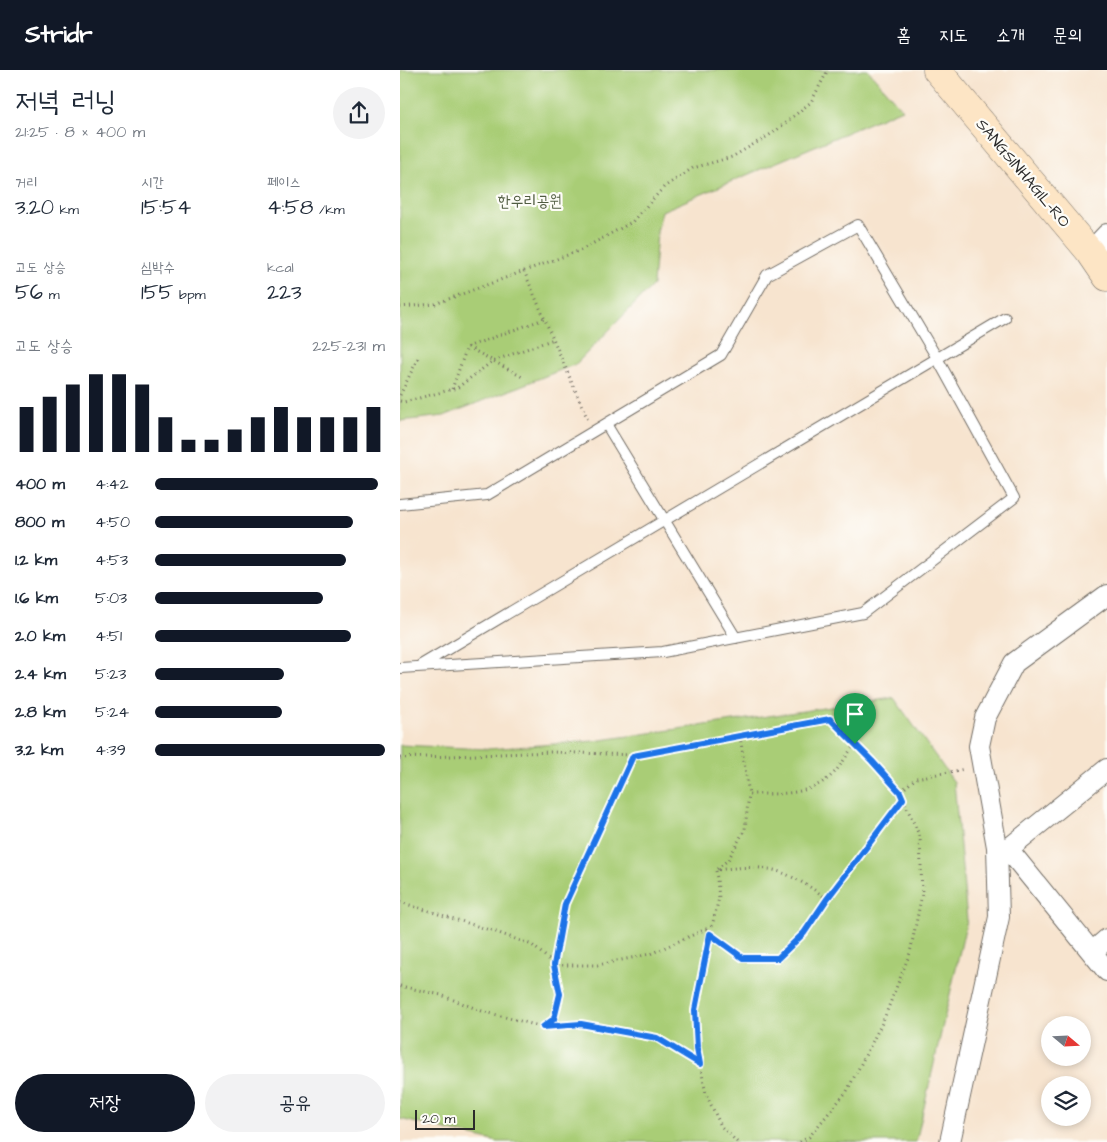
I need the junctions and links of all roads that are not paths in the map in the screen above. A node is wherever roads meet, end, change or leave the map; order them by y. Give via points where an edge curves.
1 (937, 70) edge
2 (1099, 243) edge
3 (1107, 277) edge
4 (1005, 318) dead end
5 (937, 358) junction
6 (606, 424) junction
7 (400, 504) edge
8 (665, 520) junction
9 (1107, 594) edge
10 (736, 638) junction
11 (418, 667) junction
12 (400, 668) edge
13 (1107, 769) edge
14 (1002, 848) junction
15 (1099, 946) edge
16 (1107, 971) edge
17 (950, 1142) edge

1 - 2 street, SANGSINHAGIL-RO
2 - 3 street, SANGSINHAGIL-RO
4 - 5 lane
5 - 6 lane via 858,225 767,275 721,355
5 - 8 lane
5 - 10 lane via 1014,498 863,613
6 - 7 lane via 487,495
6 - 8 lane
8 - 10 lane
8 - 11 lane
9 - 14 street via 1014,662 986,718 979,746
10 - 11 lane via 663,652
11 - 12 lane
13 - 14 street
14 - 15 street
14 - 17 street via 999,917
15 - 16 street

